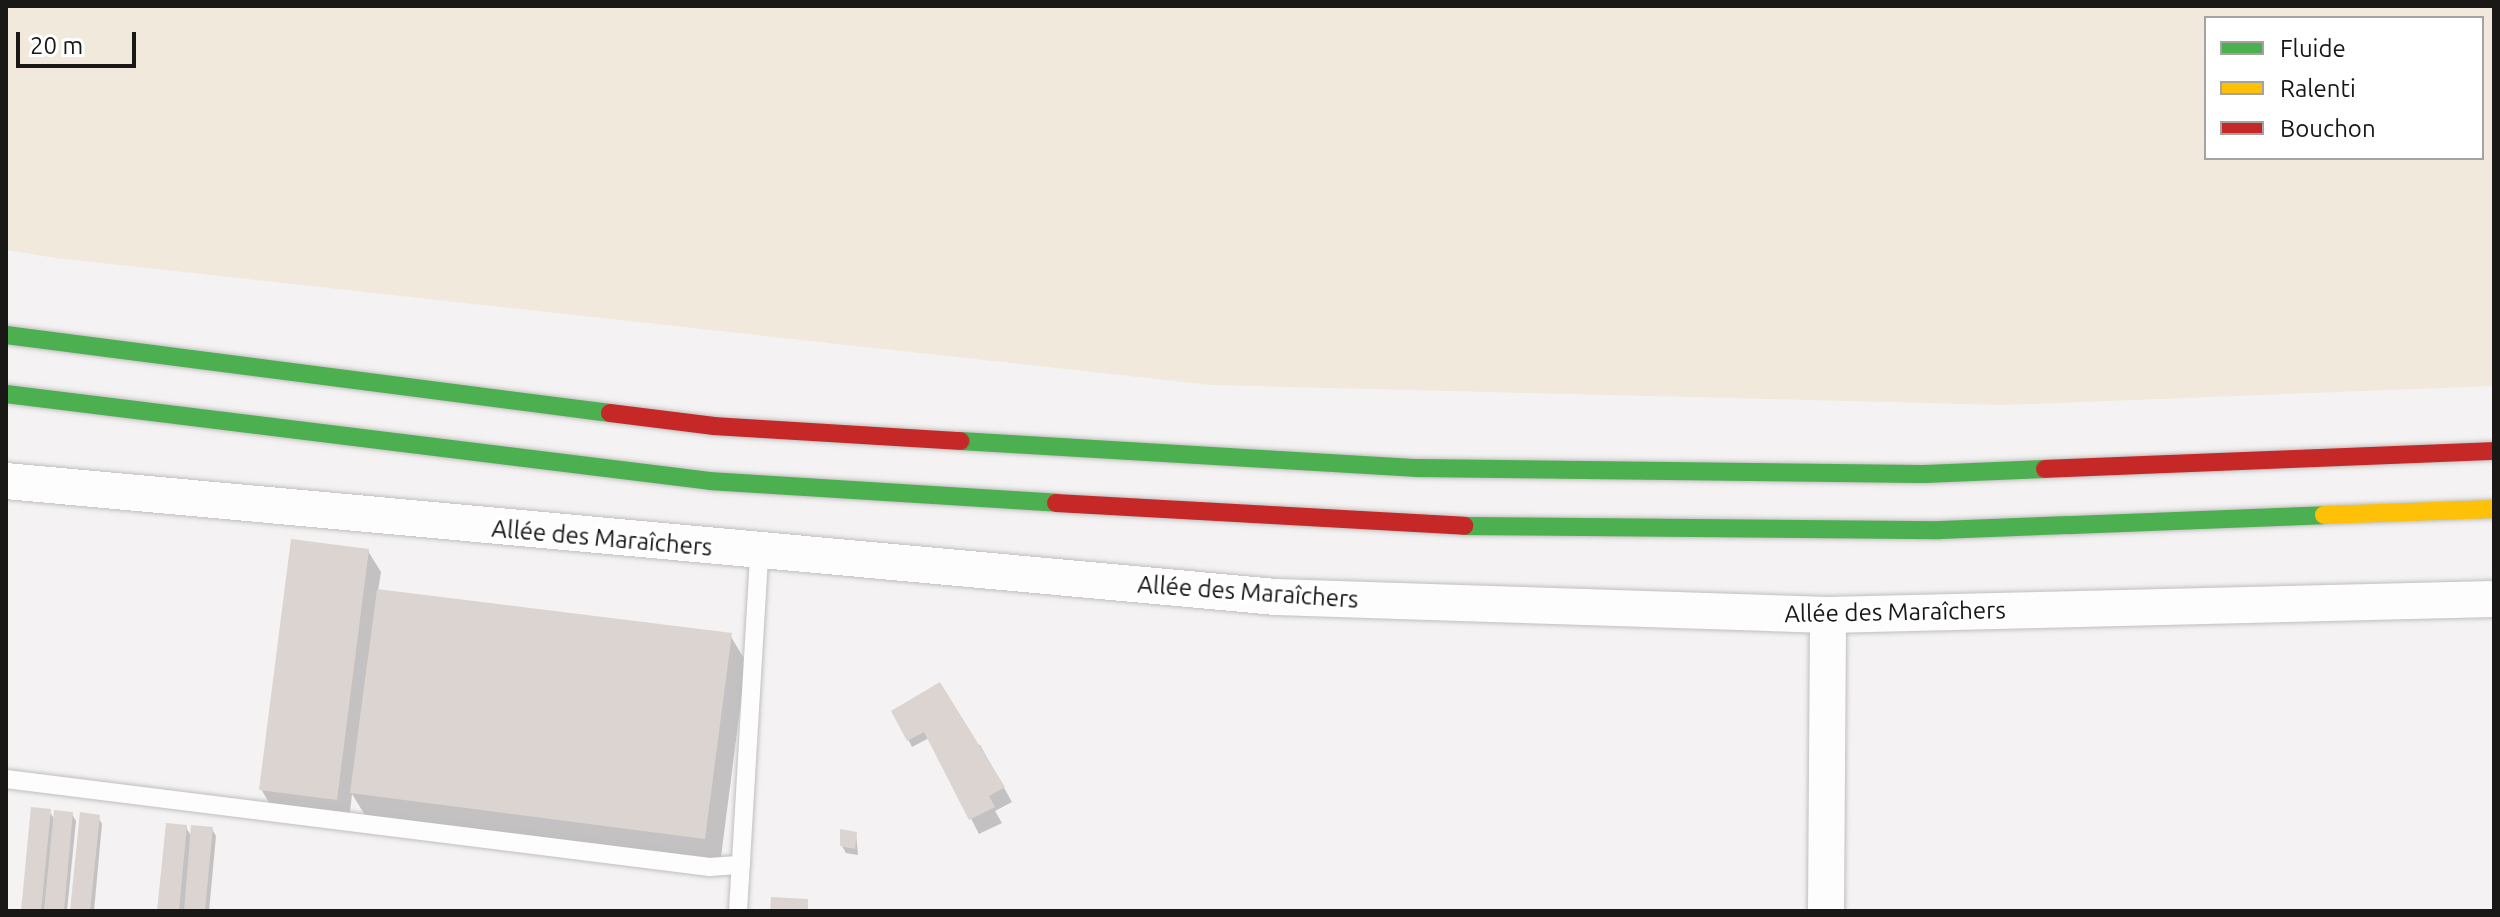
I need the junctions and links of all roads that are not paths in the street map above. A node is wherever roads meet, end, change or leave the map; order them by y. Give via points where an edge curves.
1 (6, 335) edge
2 (6, 394) edge
3 (2494, 451) edge
4 (6, 481) edge
5 (2494, 509) edge
6 (759, 553) junction
7 (2494, 599) edge
8 (1828, 615) junction
9 (6, 779) edge
10 (741, 865) junction
11 (738, 911) edge
12 (1826, 911) edge

1 - 3 highway via 714,426 1417,468 1925,474
2 - 5 highway via 710,481 1407,525 1940,530
4 - 6 street, Allée des Maraîchers
6 - 8 street, Allée des Maraîchers via 1276,597
6 - 10 lane
7 - 8 street, Allée des Maraîchers
8 - 12 street
9 - 10 lane via 694,866
10 - 11 lane

